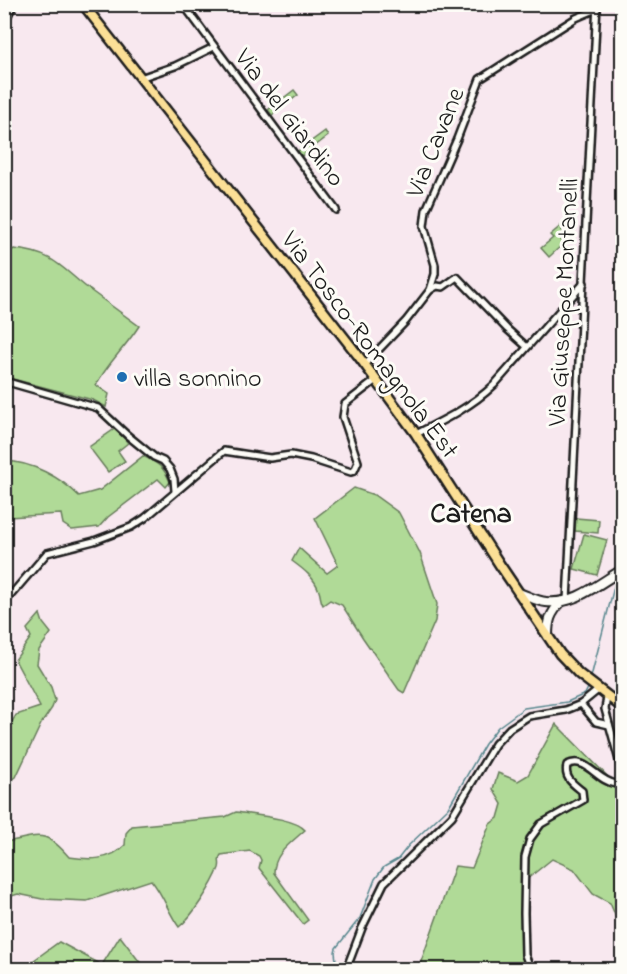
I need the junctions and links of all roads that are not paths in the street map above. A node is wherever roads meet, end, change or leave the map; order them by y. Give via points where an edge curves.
1 (14, 4) edge
2 (83, 4) edge
3 (183, 4) edge
4 (597, 7) edge
5 (4, 22) edge
6 (214, 47) junction
7 (140, 78) junction
8 (336, 210) dead end
9 (584, 283) junction
10 (430, 290) junction
11 (526, 346) junction
12 (364, 365) junction
13 (376, 380) junction
14 (4, 381) edge
15 (416, 434) junction
16 (175, 491) junction
17 (622, 570) edge
18 (4, 593) edge
19 (519, 593) junction
20 (12, 595) junction
21 (543, 602) junction
22 (564, 602) junction
23 (4, 603) edge
24 (552, 612) junction
25 (534, 616) junction
26 (548, 636) junction
27 (598, 690) junction
28 (607, 697) junction
29 (581, 704) junction
30 (622, 707) edge
31 (609, 725) junction
32 (622, 771) edge
33 (622, 779) edge
34 (346, 969) edge
35 (531, 969) edge

1 - 5 street
2 - 7 main road, Via Tosco-Romagnola Est
3 - 6 street, Via del Giardino
4 - 9 street, Via Giuseppe Montanelli
4 - 10 street, Via Cavane via 480,79 426,210 424,226 435,265
6 - 7 street, Via del Giardino
6 - 8 street, Via del Giardino
7 - 12 main road, Via Tosco-Romagnola Est
9 - 11 street
9 - 22 street, Via Giuseppe Montanelli
10 - 11 street via 458,277
10 - 12 street
11 - 15 street via 480,398
12 - 13 main road, Via Tosco-Romagnola Est
13 - 15 main road, Via Tosco-Romagnola Est
13 - 16 street via 345,404 343,417 358,462 354,471 291,455 270,458 224,451
14 - 16 street via 99,408 163,461 174,478
15 - 19 main road, Via Tosco-Romagnola Est
16 - 20 street via 131,527 46,553
17 - 22 main road
18 - 20 street
19 - 21 main road
19 - 25 main road, Via Tosco-Romagnola Est
20 - 23 street
21 - 22 main road
21 - 25 main road
22 - 24 main road
24 - 25 main road
24 - 26 main road
25 - 26 main road, Via Tosco-Romagnola Est
26 - 27 main road, Via Tosco-Romagnola Est via 567,662
27 - 28 main road, Via Tosco-Romagnola Est
27 - 29 street
28 - 30 main road, Via Tosco-Romagnola Est
28 - 31 street
29 - 31 street via 596,722
29 - 34 street via 529,716 495,744 452,816 384,883
31 - 32 street
33 - 35 street via 616,784 607,782 583,763 567,765 565,773 582,791 583,800 541,824 530,839 525,857 524,913 525,955

